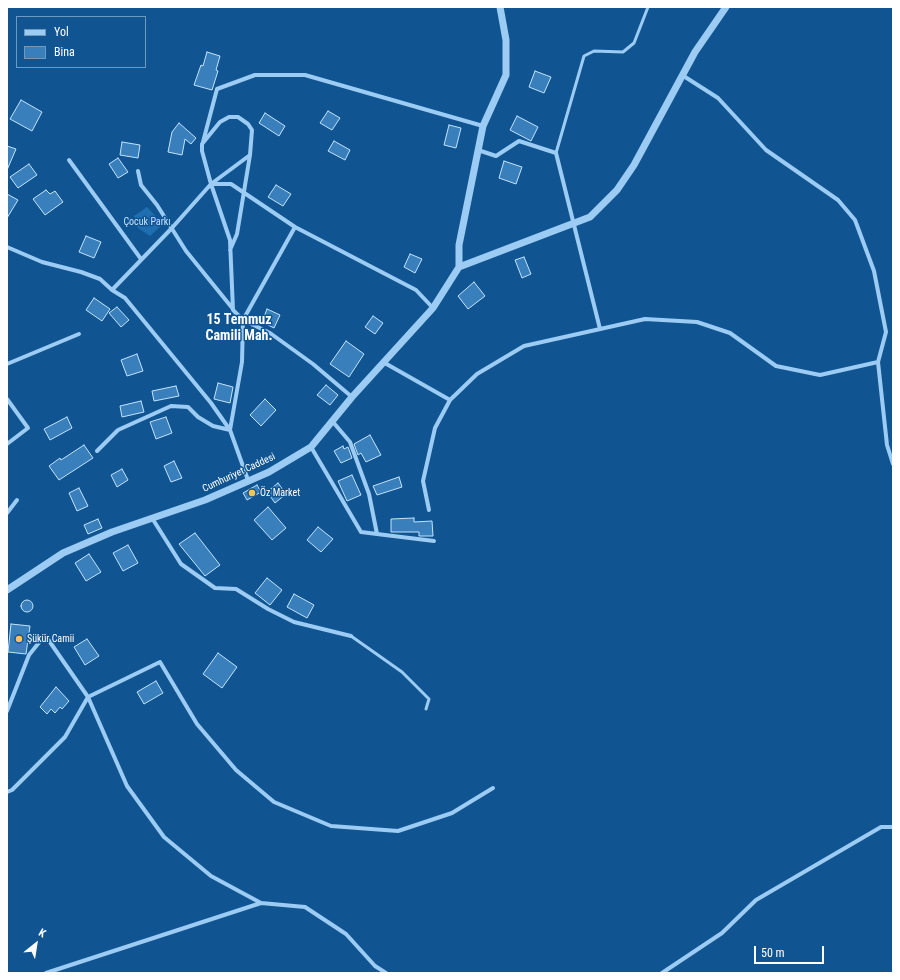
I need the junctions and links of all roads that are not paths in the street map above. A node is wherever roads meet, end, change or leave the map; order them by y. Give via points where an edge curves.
1 (500, 7) edge
2 (648, 7) edge
3 (726, 7) edge
4 (682, 75) junction
5 (483, 126) junction
6 (202, 144) junction
7 (478, 150) junction
8 (556, 153) junction
9 (250, 155) junction
10 (69, 160) dead end
11 (138, 171) dead end
12 (211, 184) junction
13 (244, 192) junction
14 (572, 224) junction
15 (295, 227) junction
16 (171, 229) junction
17 (7, 248) edge
18 (230, 250) junction
19 (142, 259) junction
20 (459, 267) junction
21 (112, 290) junction
22 (433, 308) junction
23 (233, 310) junction
24 (243, 320) junction
25 (600, 329) junction
26 (79, 334) dead end
27 (382, 362) junction
28 (878, 362) junction
29 (7, 364) edge
30 (352, 397) junction
31 (7, 400) edge
32 (450, 400) junction
33 (333, 422) junction
34 (230, 430) junction
35 (7, 444) edge
36 (310, 447) junction
37 (97, 451) dead end
38 (893, 464) edge
39 (248, 480) junction
40 (17, 500) dead end
41 (429, 510) dead end
42 (7, 513) edge
43 (152, 518) junction
44 (376, 534) junction
45 (434, 541) dead end
46 (7, 590) edge
47 (351, 636) joint
48 (88, 697) junction
49 (426, 709) dead end
50 (7, 711) edge
51 (493, 788) dead end
52 (7, 792) edge
53 (893, 827) edge
54 (261, 903) junction
55 (46, 973) edge
56 (386, 973) edge
57 (662, 973) edge

1 - 5 street via 506,40 506,75
2 - 8 lane via 634,43 623,52 594,52 584,56
3 - 4 street
4 - 14 street via 643,150 617,190 590,217
4 - 28 street via 718,98 766,150 838,200 854,220 874,271 886,332
5 - 6 street via 306,75 255,75 217,89
5 - 7 street
6 - 9 street via 220,122 229,117 238,117 252,130
6 - 12 street
7 - 8 street via 496,156 520,142
7 - 20 street via 460,238
8 - 14 street
9 - 12 street
9 - 13 street
10 - 19 street
11 - 16 street via 141,185
12 - 13 street via 231,184
12 - 16 street
12 - 18 street via 225,221
13 - 15 street
13 - 18 street via 237,234
14 - 20 street
14 - 25 street
15 - 22 street via 416,290
15 - 24 street
16 - 19 street
16 - 23 street
17 - 21 street via 42,262 100,279
18 - 23 street
19 - 21 street
20 - 22 street, Cumhuriyet Caddesi
21 - 34 street via 125,298
22 - 27 street, Cumhuriyet Caddesi
23 - 24 street
24 - 30 street via 270,333 313,364
24 - 34 street via 242,362
25 - 28 street via 646,319 697,322 730,333 776,366 820,375
25 - 32 street via 524,346 477,374
26 - 29 street
27 - 30 street, Cumhuriyet Caddesi
27 - 32 street
28 - 38 street via 888,445
30 - 33 street, Cumhuriyet Caddesi
31 - 35 street via 28,428
32 - 41 street via 435,428 423,481
33 - 36 street, Cumhuriyet Caddesi
33 - 44 street via 350,442 369,494
34 - 37 street via 213,426 188,407 171,406 118,430
34 - 39 street
36 - 39 street, Cumhuriyet Caddesi via 269,472
36 - 44 street via 361,532
39 - 43 street, Cumhuriyet Caddesi via 205,500
40 - 42 street
43 - 46 street, Cumhuriyet Caddesi via 63,553
43 - 47 street via 181,564 215,588 236,589 294,622
44 - 45 street
47 - 49 lane via 402,672 429,699
48 - 50 street via 45,635 29,654
48 - 51 street via 160,662 197,724 236,770 274,802 332,826 398,831 452,813
48 - 52 street via 65,737
48 - 54 street via 127,786 164,837 211,876
53 - 57 street via 881,827 756,900 722,933
54 - 55 street
54 - 56 street via 305,907 346,934 375,966

